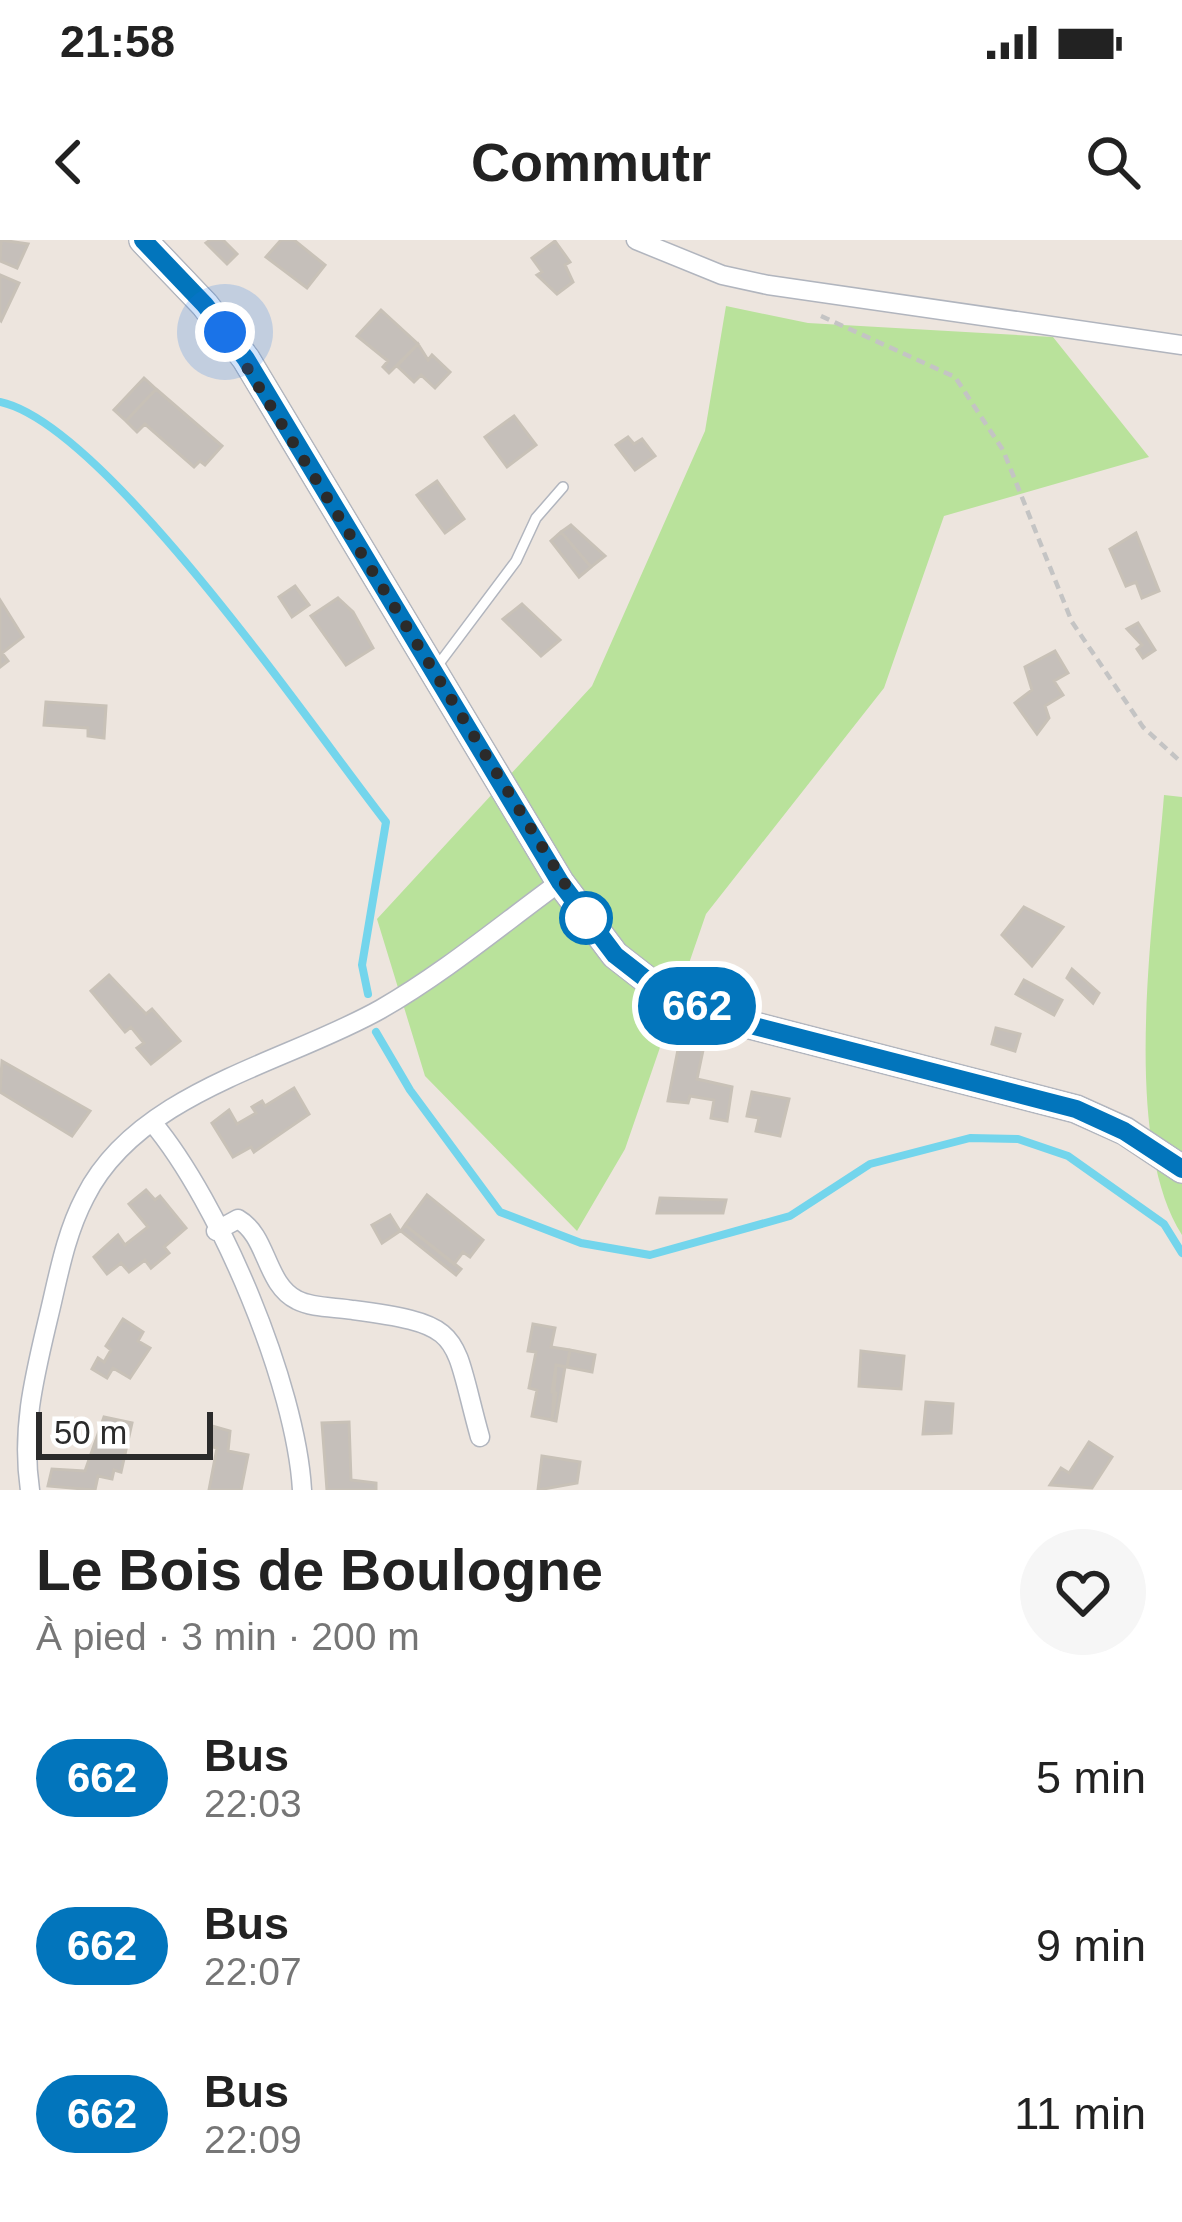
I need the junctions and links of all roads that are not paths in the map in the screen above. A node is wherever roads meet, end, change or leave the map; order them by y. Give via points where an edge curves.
1 (143, 240) edge
2 (636, 240) edge
3 (1182, 345) edge
4 (563, 488) dead end
5 (435, 670) junction
6 (560, 882) junction
7 (152, 1122) junction
8 (1182, 1169) edge
9 (216, 1231) junction
10 (480, 1438) dead end
11 (30, 1490) edge
12 (302, 1490) edge

1 - 5 main road via 246,359
2 - 3 street via 768,285
4 - 5 lane
5 - 6 main road
6 - 7 street via 377,1011
6 - 8 main road via 615,955 691,1004 1076,1109
7 - 9 street
7 - 11 street via 86,1194 66,1244 23,1442
9 - 10 street via 238,1219 249,1225 281,1289 300,1303 420,1318 443,1331
9 - 12 street via 291,1403

